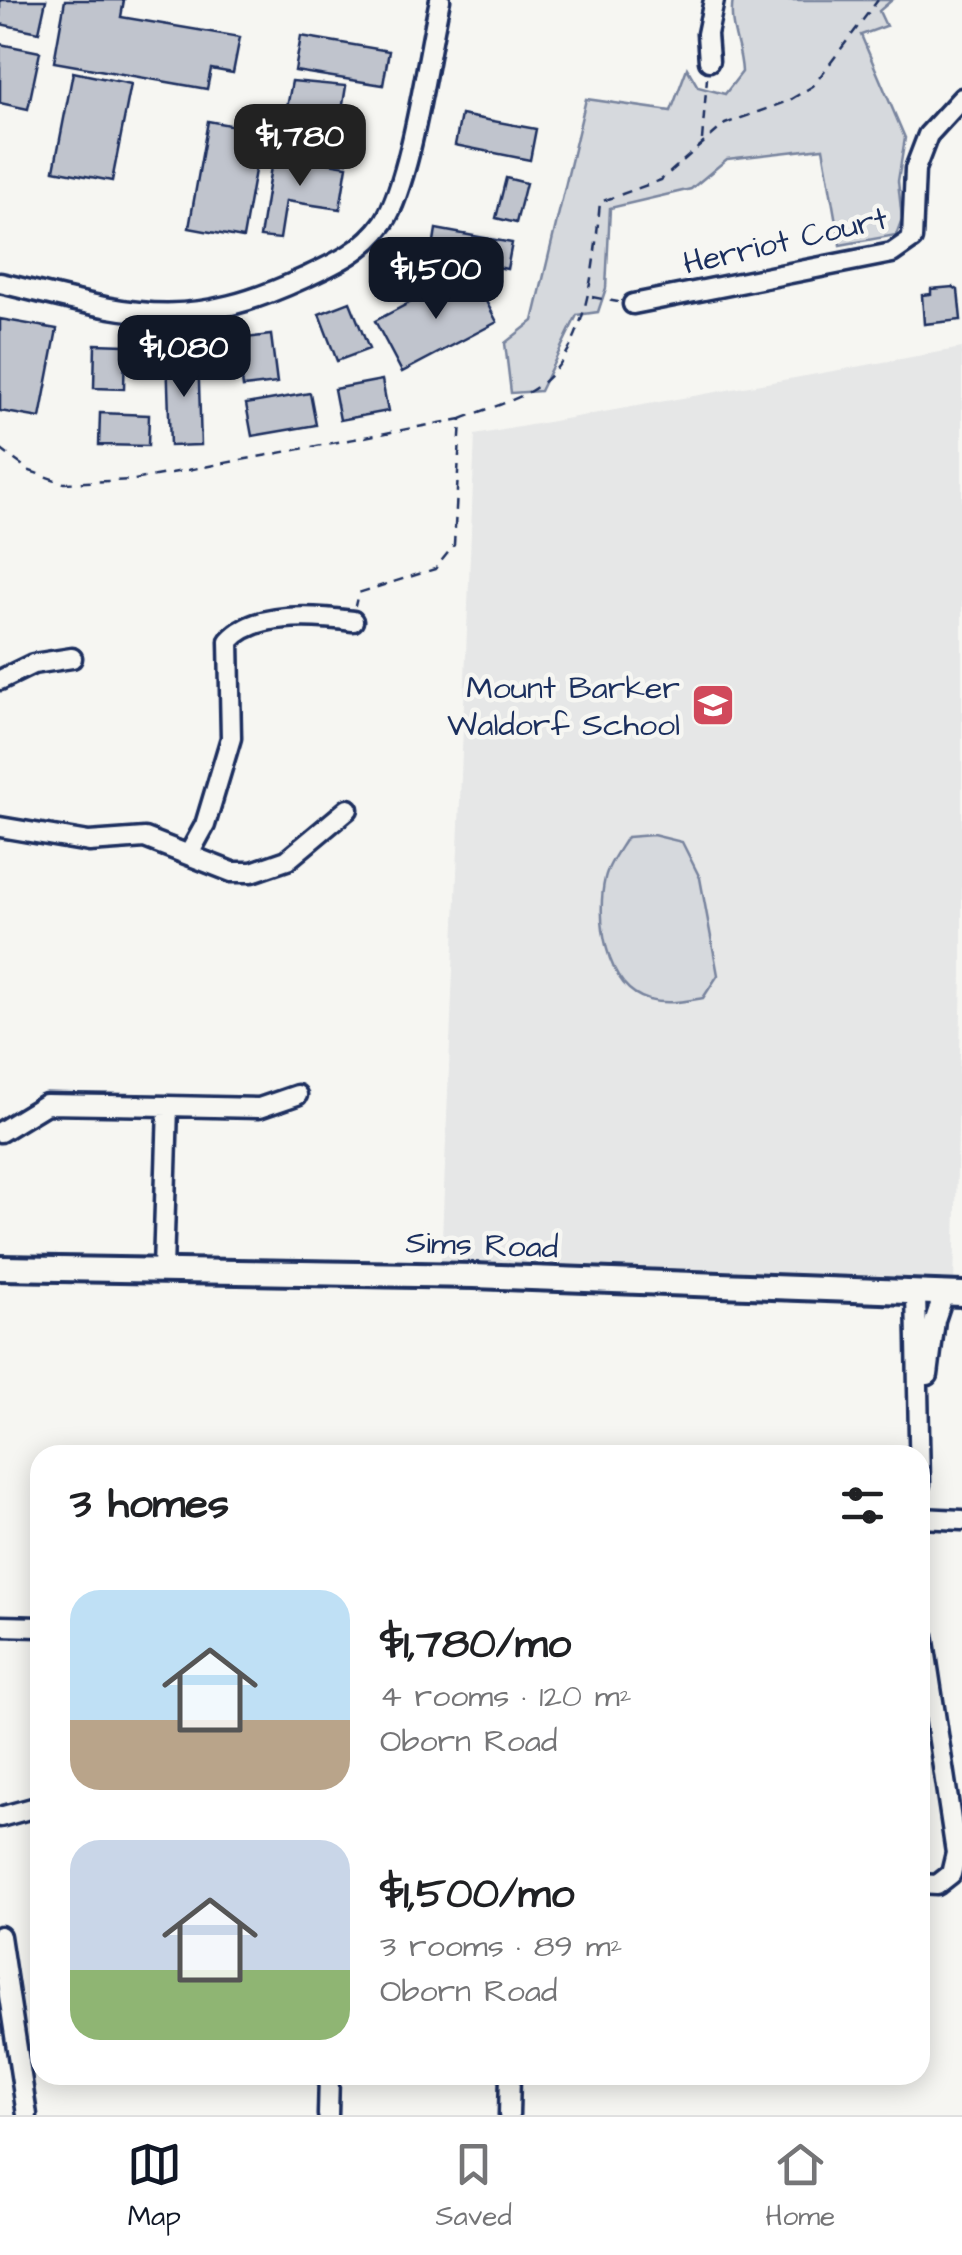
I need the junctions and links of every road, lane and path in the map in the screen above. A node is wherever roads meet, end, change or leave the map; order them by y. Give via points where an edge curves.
1 (440, 0) edge
2 (714, 0) edge
3 (878, 0) edge
4 (709, 62) joint
5 (962, 98) edge
6 (702, 141) junction
7 (0, 283) edge
8 (590, 297) junction
9 (633, 304) joint
10 (461, 418) junction
11 (0, 449) edge
12 (353, 621) joint
13 (72, 658) dead end
14 (0, 680) edge
15 (348, 809) dead end
16 (0, 827) edge
17 (189, 854) junction
18 (297, 1096) dead end
19 (168, 1106) junction
20 (0, 1132) edge
21 (0, 1268) edge
22 (164, 1269) junction
23 (916, 1292) junction
24 (953, 1294) edge
25 (922, 1405) junction
26 (921, 1445) edge
27 (930, 1518) edge
28 (962, 1520) edge
29 (0, 1626) edge
30 (30, 1627) edge
31 (930, 1682) edge
32 (30, 1809) edge
33 (0, 1817) edge
34 (957, 1876) edge
35 (930, 1885) edge
36 (0, 1936) edge
37 (328, 2085) edge
38 (510, 2085) edge
39 (27, 2115) edge
40 (328, 2115) edge
41 (509, 2115) edge

1 - 7 street via 399,189 384,222 349,257 206,314 139,315
2 - 4 street
3 - 6 path via 813,86 725,124
4 - 6 path
5 - 9 street, Herriot Court via 928,135 915,169 912,240 892,253
6 - 8 path via 661,180 600,202
8 - 9 path
8 - 10 path via 567,352 531,392
10 - 11 path via 134,480 64,483 30,472
10 - 12 path via 454,546 434,569 358,593
12 - 17 street via 318,616 251,625 229,641 231,738 205,825
13 - 14 street via 33,664
15 - 17 street via 318,839 268,869 232,872
16 - 17 street via 89,842 144,838
18 - 19 street via 259,1108
19 - 20 street via 46,1104
19 - 22 street
21 - 22 street, Sims Road
22 - 23 street, Sims Road
23 - 24 street, Sims Road
23 - 25 street
24 - 25 street
25 - 26 street
27 - 28 street
29 - 30 street
31 - 34 street
32 - 33 street
34 - 35 street
36 - 39 street
37 - 40 street
38 - 41 street

